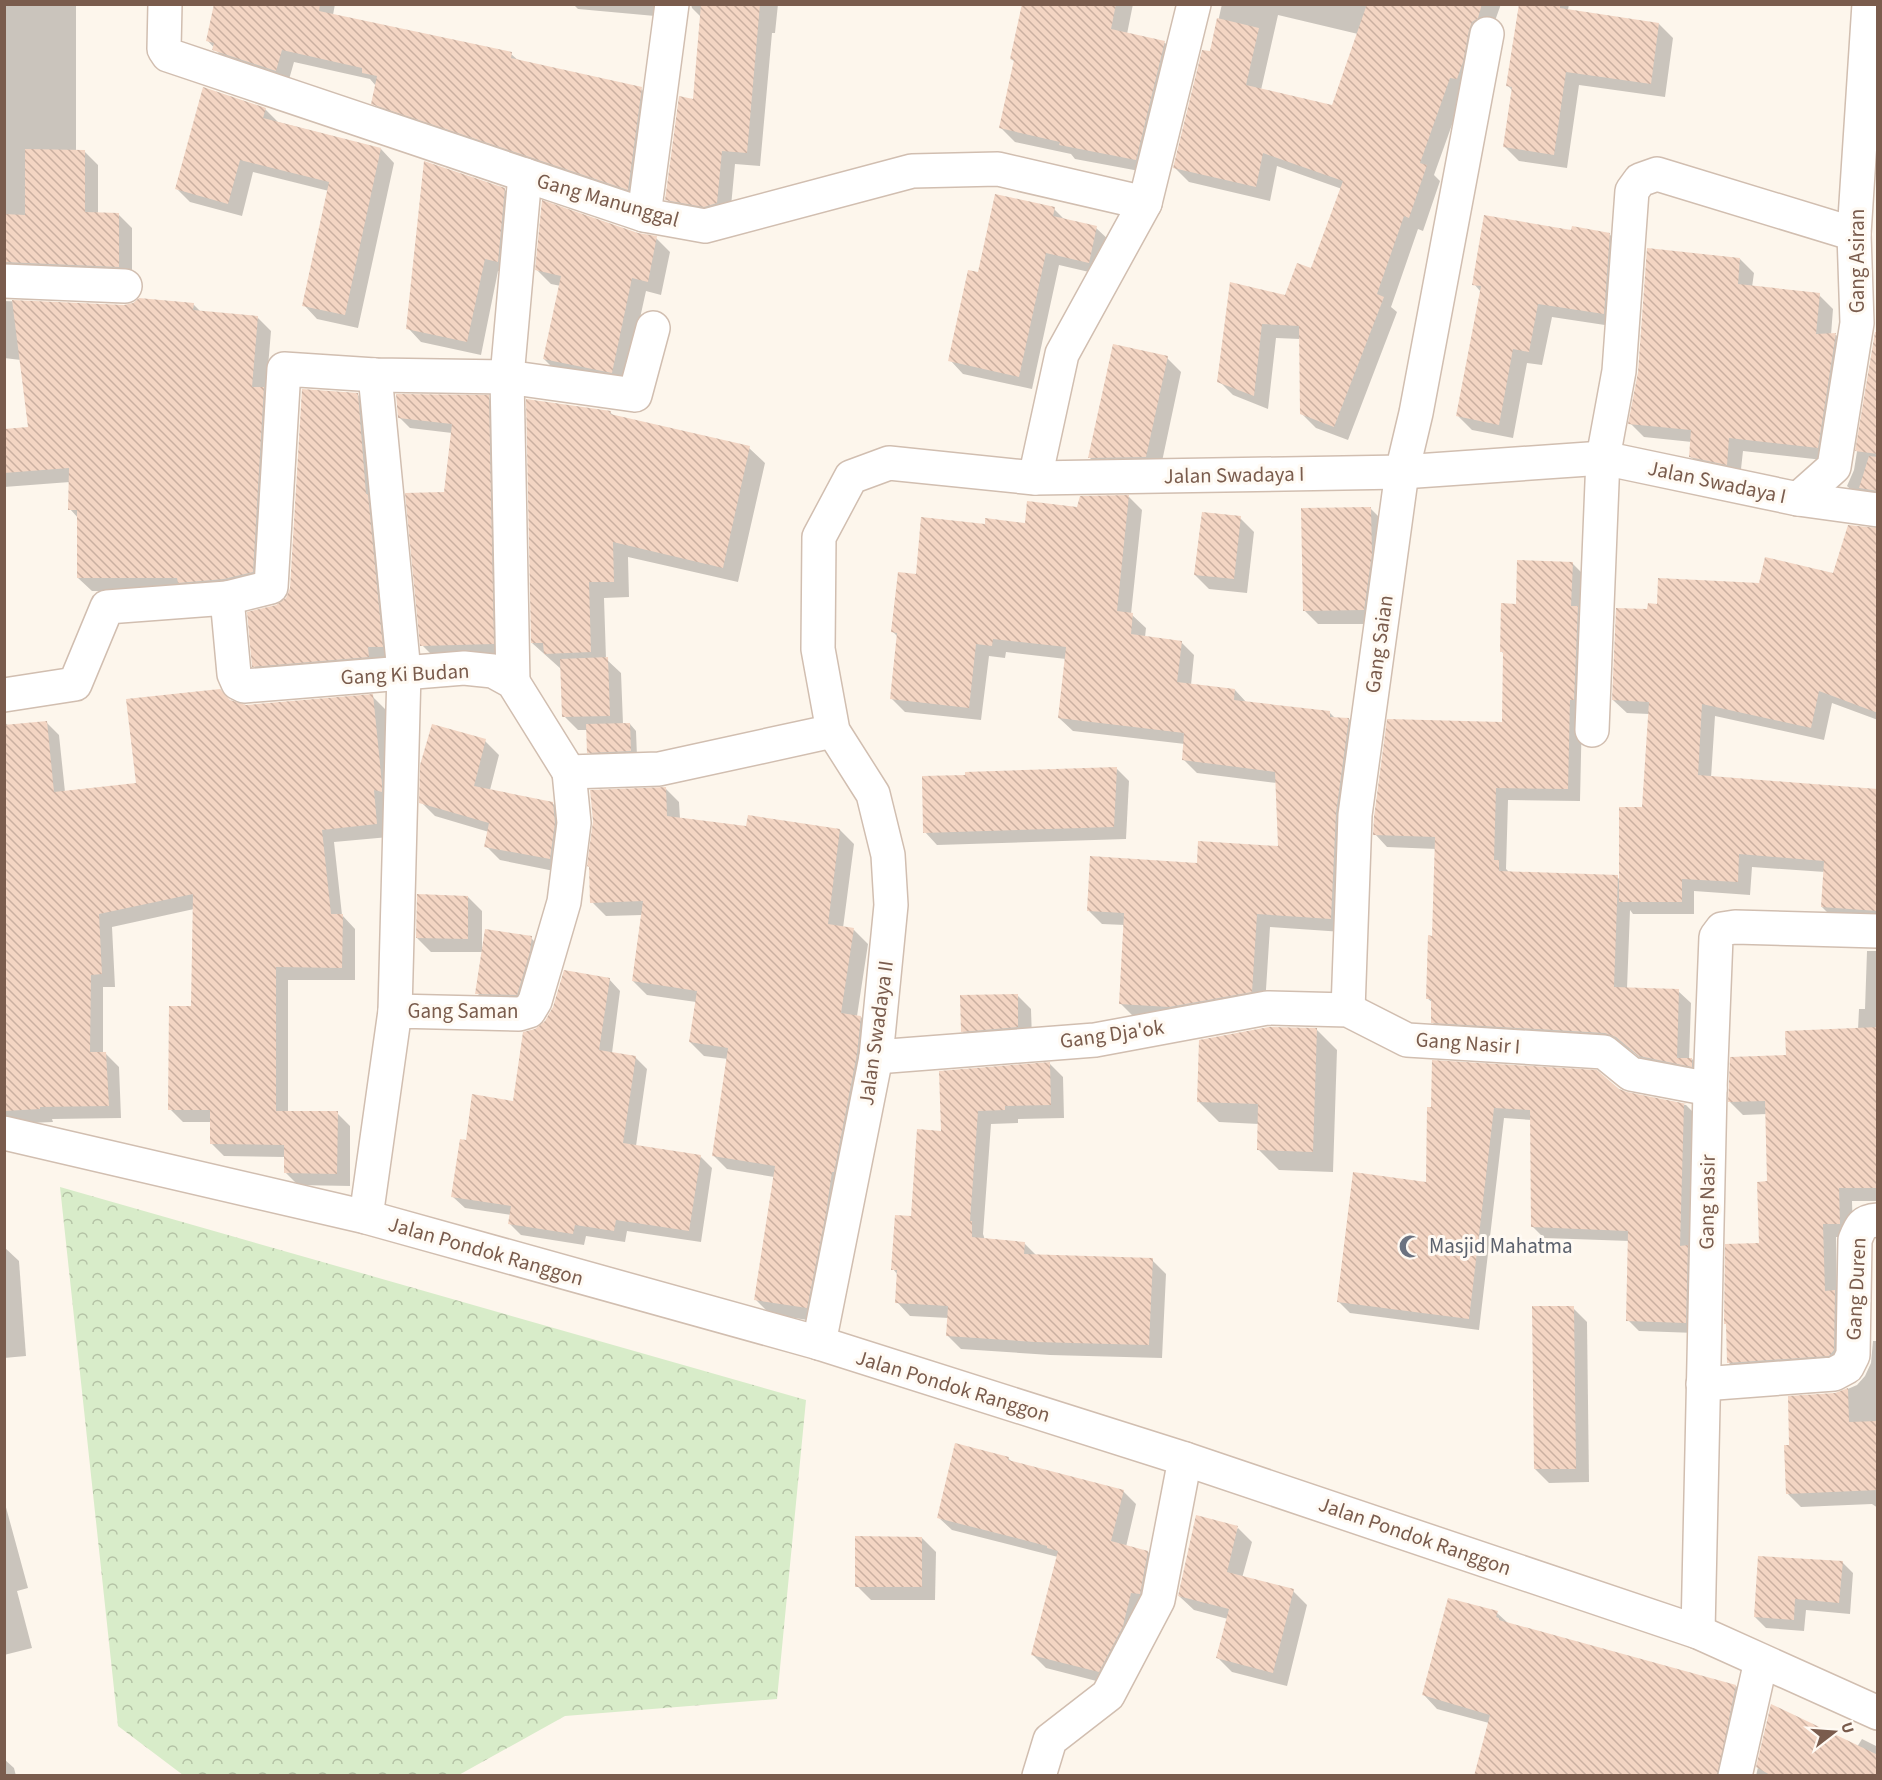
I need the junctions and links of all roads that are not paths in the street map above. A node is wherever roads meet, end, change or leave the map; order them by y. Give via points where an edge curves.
1 (165, 4) edge
2 (672, 4) edge
3 (1194, 4) edge
4 (1869, 4) edge
5 (1487, 34) dead end
6 (525, 175) junction
7 (1145, 203) junction
8 (644, 215) junction
9 (1854, 234) junction
10 (4, 280) edge
11 (125, 286) dead end
12 (653, 327) dead end
13 (375, 375) junction
14 (507, 376) junction
15 (1603, 458) junction
16 (1402, 472) junction
17 (1035, 478) junction
18 (1798, 499) junction
19 (1878, 510) edge
20 (227, 598) junction
21 (404, 672) junction
22 (513, 682) junction
23 (4, 695) edge
24 (1592, 730) dead end
25 (833, 731) junction
26 (569, 772) junction
27 (1878, 931) edge
28 (1348, 1010) junction
29 (395, 1011) junction
30 (876, 1058) junction
31 (1710, 1089) junction
32 (4, 1133) edge
33 (366, 1217) junction
34 (1878, 1220) edge
35 (819, 1343) junction
36 (1703, 1384) junction
37 (1185, 1459) junction
38 (1698, 1632) junction
39 (1761, 1661) junction
40 (1878, 1713) edge
41 (1039, 1776) edge
42 (1735, 1776) edge

1 - 6 street, Gang Manunggal via 164,49 168,55
2 - 8 street
3 - 7 street
4 - 9 street, Gang Asiran
5 - 16 street, Gang Saian
6 - 8 street, Gang Manunggal
6 - 14 street
7 - 8 street, Gang Manunggal via 998,169 912,171 705,226
7 - 17 street via 1062,354
9 - 15 street via 1656,174 1640,180 1632,191 1619,371
9 - 18 street, Gang Asiran via 1857,323 1834,467
10 - 11 street
12 - 14 street via 635,395
13 - 14 street
13 - 20 street via 284,369 271,587
13 - 21 street
14 - 22 street
15 - 16 street, Jalan Swadaya I
15 - 18 street, Jalan Swadaya I
15 - 24 street
16 - 17 street, Jalan Swadaya I
16 - 28 street, Gang Saian via 1355,815
17 - 25 street, Jalan Swadaya I via 889,463 851,477 819,537 818,649
18 - 19 street, Jalan Swadaya I
20 - 21 street, Gang Ki Budan via 234,674 244,686
20 - 23 street via 107,606 75,684
21 - 22 street, Gang Ki Budan via 464,668 493,671
21 - 29 street
22 - 26 street
25 - 26 street via 659,769
25 - 30 street, Jalan Swadaya II via 873,794 888,855 891,905
26 - 29 street, Gang Saman via 573,823 564,902 529,1011
27 - 31 street, Gang Nasir via 1722,929 1716,937
28 - 30 street, Gang Dja'ok via 1268,1008 1095,1040
28 - 31 street, Gang Nasir I via 1407,1040 1604,1052 1631,1074
29 - 33 street, Gang Saman
30 - 35 street, Jalan Swadaya II
31 - 36 street, Gang Nasir
32 - 33 street, Jalan Pondok Ranggon
33 - 35 street, Jalan Pondok Ranggon
34 - 36 street, Gang Duren via 1860,1226 1855,1240 1853,1355 1847,1367 1834,1374
35 - 37 street, Jalan Pondok Ranggon
36 - 38 street, Gang Nasir
37 - 38 street, Jalan Pondok Ranggon
37 - 41 street via 1158,1600 1108,1695 1050,1740
38 - 39 street, Jalan Pondok Ranggon
39 - 40 street, Jalan Pondok Ranggon
39 - 42 street

